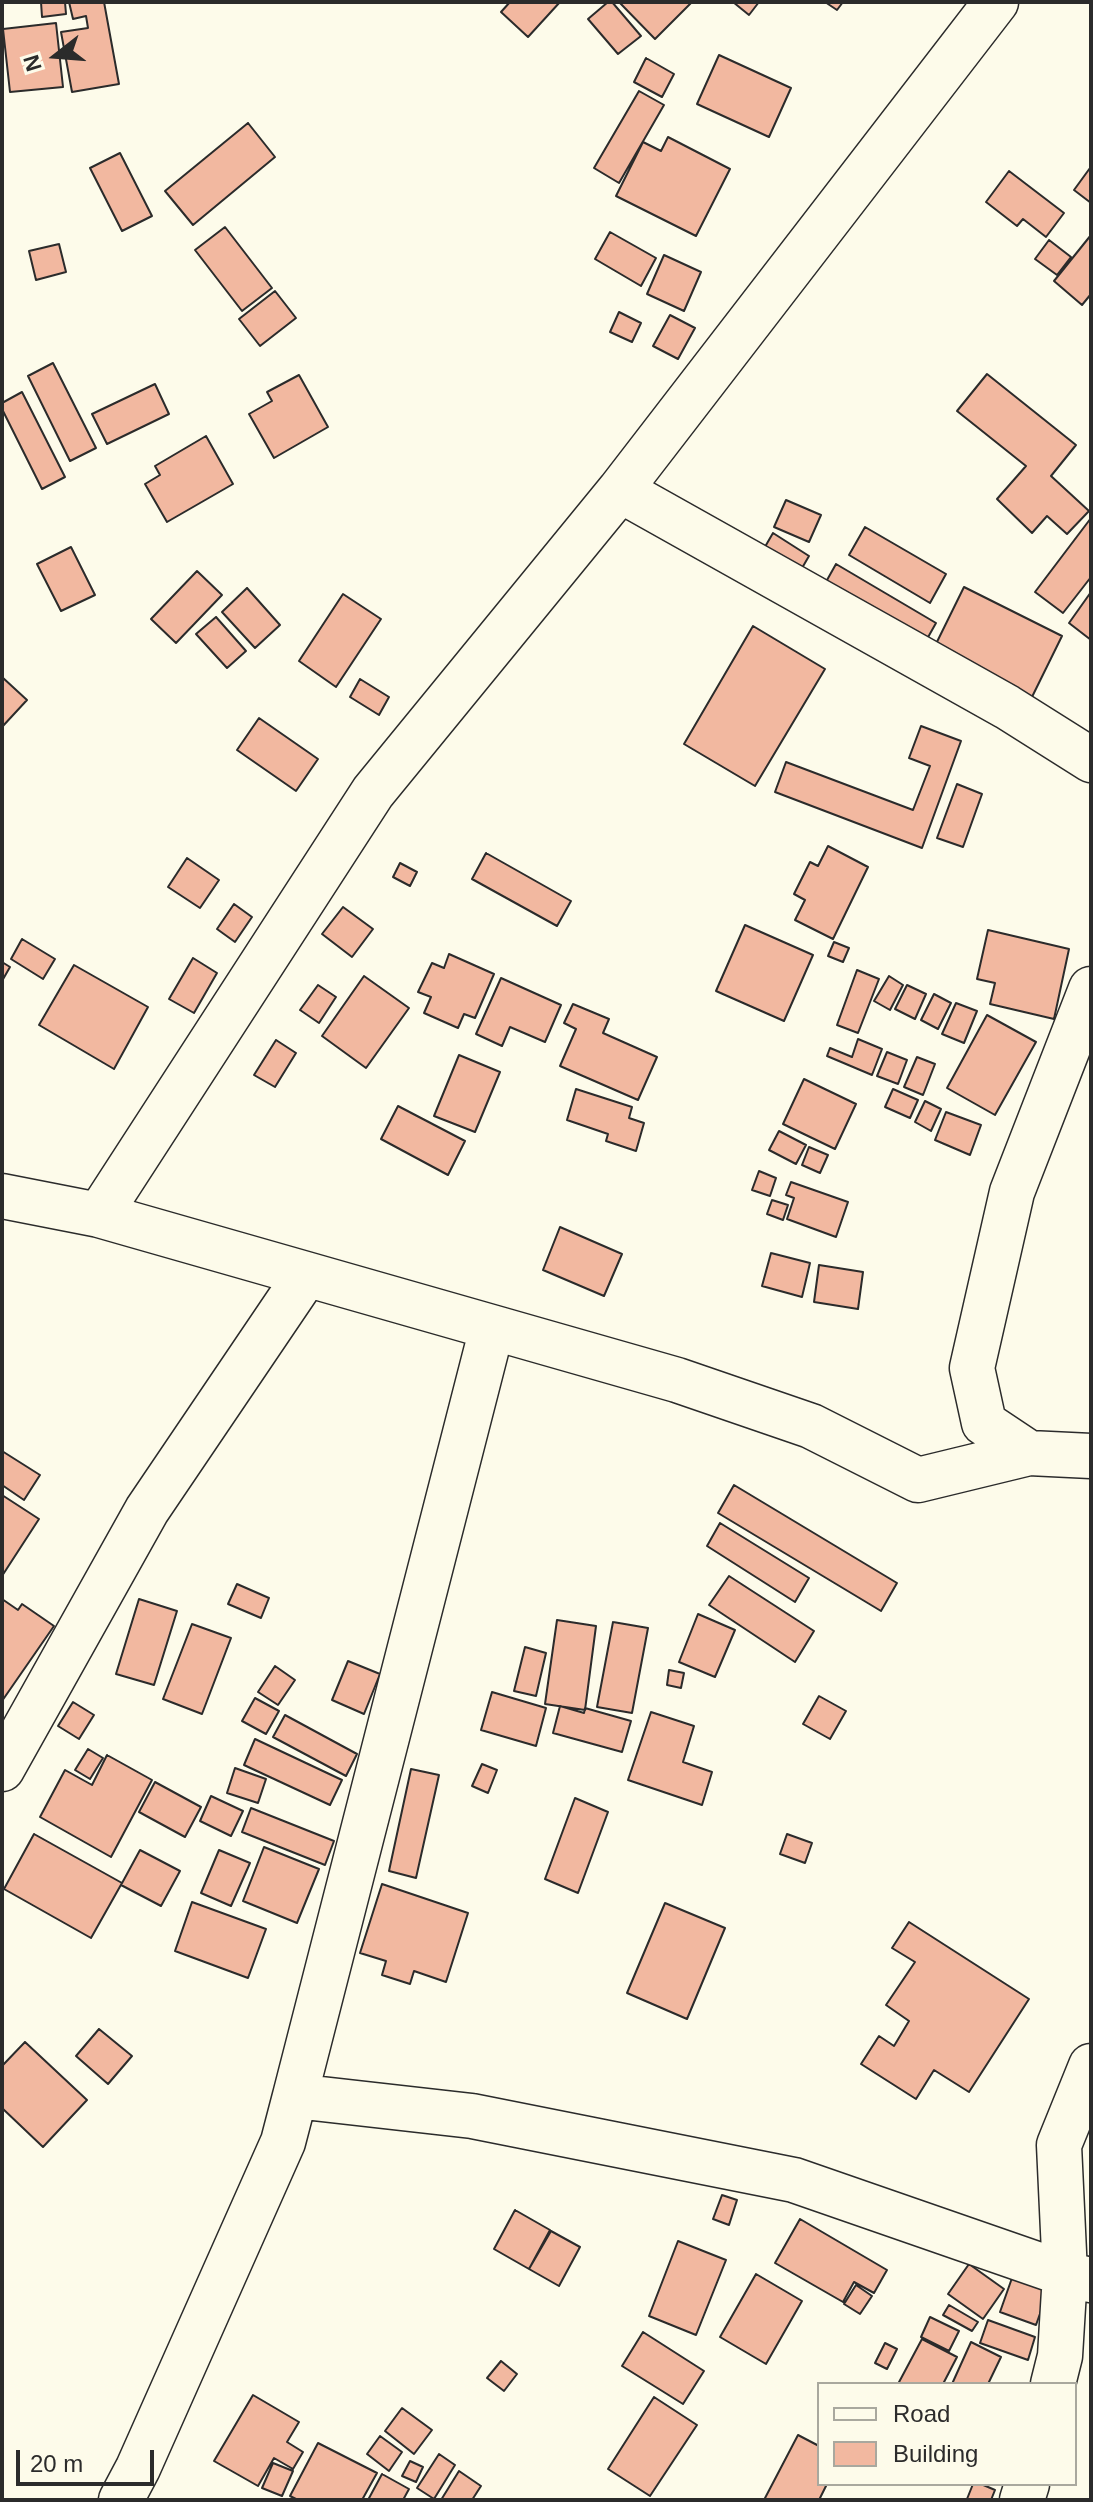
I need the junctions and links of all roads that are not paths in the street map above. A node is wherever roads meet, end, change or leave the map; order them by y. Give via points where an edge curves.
1 (996, 2) edge
2 (620, 490) junction
3 (1091, 760) edge
4 (1091, 989) edge
5 (2, 1196) edge
6 (99, 1215) junction
7 (306, 1275) junction
8 (492, 1328) junction
9 (1029, 1453) junction
10 (1091, 1456) edge
11 (2, 1769) edge
12 (1091, 2066) edge
13 (295, 2096) junction
14 (1078, 2277) edge
15 (1054, 2382) edge
16 (121, 2500) edge

1 - 2 street
2 - 3 street
2 - 6 street via 373,792
4 - 9 street via 1012,1192 972,1368 984,1423
5 - 6 street
6 - 7 street
7 - 8 street
7 - 11 street via 147,1510
8 - 9 street via 677,1380 811,1426 918,1480
8 - 13 street
9 - 10 street
12 - 14 street via 1059,2145
13 - 14 street via 472,2116 794,2180
13 - 16 street via 283,2142
14 - 15 street

